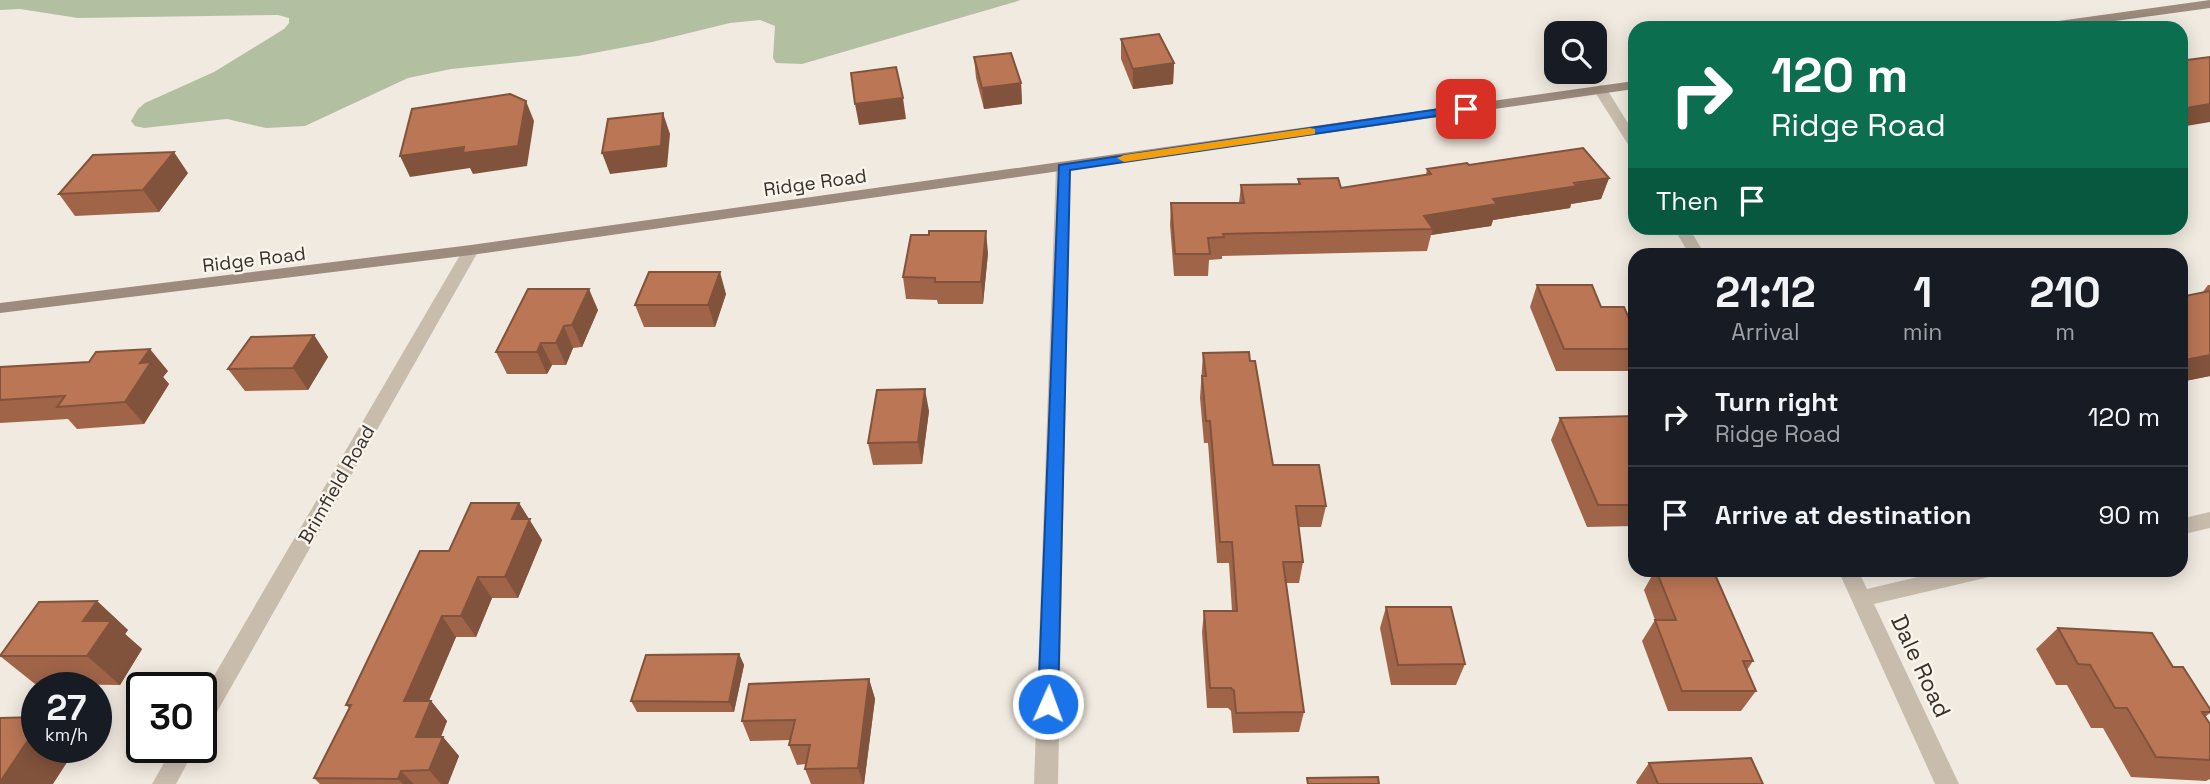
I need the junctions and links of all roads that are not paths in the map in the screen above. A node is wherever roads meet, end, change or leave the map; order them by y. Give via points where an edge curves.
1 (2210, 4) edge
2 (2087, 21) edge
3 (1628, 86) edge
4 (1600, 89) junction
5 (1628, 133) edge
6 (1063, 167) junction
7 (471, 250) junction
8 (0, 308) edge
9 (2210, 520) edge
10 (2188, 525) edge
11 (1851, 577) edge
12 (1954, 577) edge
13 (1861, 598) junction
14 (217, 691) edge
15 (176, 763) edge
16 (164, 784) edge
17 (1046, 784) edge
18 (1947, 784) edge

1 - 2 street
3 - 4 street, Ridge Road
4 - 5 street
4 - 6 street, Ridge Road
6 - 7 street, Ridge Road
6 - 17 street
7 - 8 street, Ridge Road
7 - 14 street, Brimfield Road
9 - 10 street
11 - 13 street, Dale Road
12 - 13 street
13 - 18 street, Dale Road
15 - 16 street

